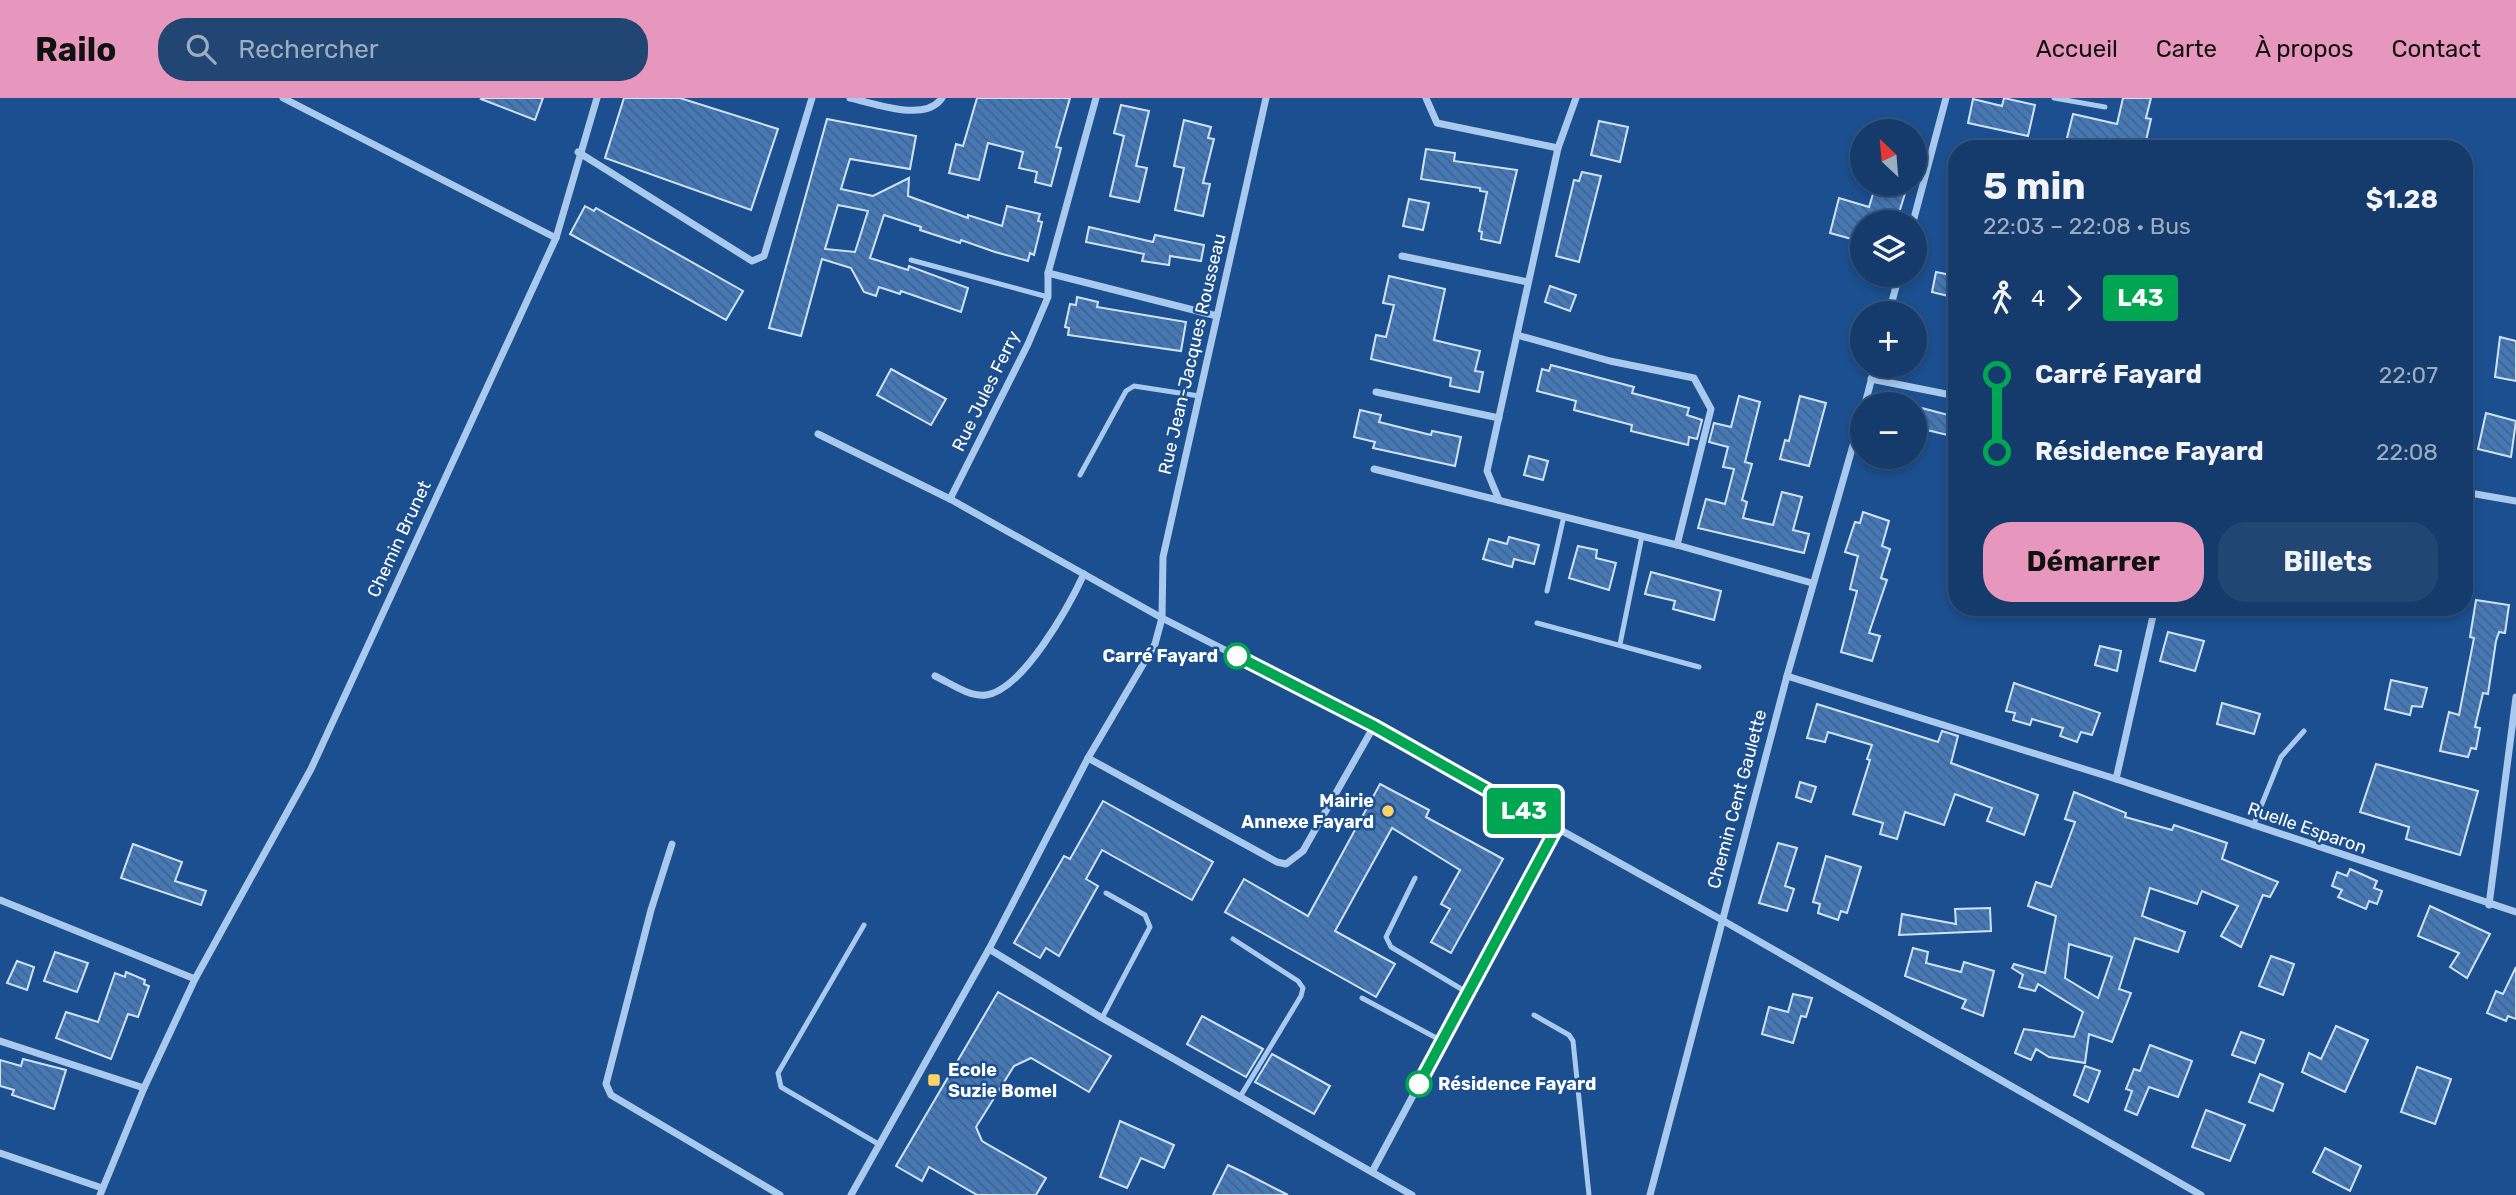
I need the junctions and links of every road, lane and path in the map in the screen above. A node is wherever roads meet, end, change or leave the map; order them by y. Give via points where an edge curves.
1 (283, 98) edge
2 (597, 98) edge
3 (812, 98) edge
4 (850, 98) edge
5 (942, 98) edge
6 (1096, 98) edge
7 (1266, 98) edge
8 (1426, 98) edge
9 (1576, 98) edge
10 (1946, 98) edge
11 (2054, 98) edge
12 (2105, 107) dead end
13 (1558, 148) junction
14 (578, 152) junction
15 (1916, 210) edge
16 (556, 238) junction
17 (1402, 256) dead end
18 (911, 260) dead end
19 (1048, 273) junction
20 (1528, 282) junction
21 (1048, 297) junction
22 (1217, 316) junction
23 (1517, 335) junction
24 (1871, 379) joint
25 (1376, 392) dead end
26 (1867, 392) edge
27 (1948, 394) edge
28 (1199, 396) junction
29 (1499, 418) junction
30 (818, 434) dead end
31 (1850, 455) edge
32 (1374, 469) dead end
33 (1080, 475) dead end
34 (2473, 494) edge
35 (950, 499) junction
36 (1499, 499) junction
37 (2516, 501) edge
38 (1564, 516) junction
39 (1642, 536) junction
40 (1676, 545) junction
41 (1084, 574) junction
42 (1812, 583) junction
43 (1547, 591) dead end
44 (2153, 616) edge
45 (1162, 618) junction
46 (1537, 623) dead end
47 (1620, 643) junction
48 (1699, 667) dead end
49 (935, 676) dead end
50 (1787, 676) junction
51 (2516, 697) edge
52 (1374, 726) junction
53 (2304, 731) dead end
54 (1088, 758) junction
55 (2116, 779) junction
56 (2253, 826) junction
57 (1556, 829) junction
58 (672, 845) dead end
59 (1415, 878) dead end
60 (1106, 893) dead end
61 (0, 900) edge
62 (2489, 905) junction
63 (2516, 912) edge
64 (1722, 920) junction
65 (864, 925) dead end
66 (1233, 939) dead end
67 (989, 948) junction
68 (195, 979) junction
69 (1468, 993) junction
70 (1362, 998) dead end
71 (1535, 1014) dead end
72 (1102, 1018) junction
73 (0, 1041) edge
74 (1442, 1041) junction
75 (144, 1088) junction
76 (1240, 1097) junction
77 (880, 1145) junction
78 (0, 1153) edge
79 (1372, 1172) junction
80 (101, 1192) edge
81 (780, 1195) edge
82 (851, 1195) edge
83 (1412, 1195) edge
84 (1589, 1195) edge
85 (1650, 1195) edge
86 (2201, 1195) edge

1 - 16 street
2 - 14 street, Chemin Brunet
3 - 14 street via 764,256 752,261
4 - 5 street via 909,110 926,109
6 - 19 street, Rue Jules Ferry
7 - 22 street, Rue Jean-Jacques Rousseau
8 - 13 street via 1437,123
9 - 13 street
10 - 15 street
11 - 12 lane
13 - 20 street
14 - 16 street, Chemin Brunet
16 - 68 street, Chemin Brunet via 311,769
17 - 20 street
18 - 21 lane
19 - 21 street, Rue Jules Ferry
19 - 22 street
20 - 23 street
21 - 35 street, Rue Jules Ferry
22 - 28 street, Rue Jean-Jacques Rousseau
23 - 29 street
23 - 40 street via 1694,378 1711,409
24 - 26 street
24 - 27 street
25 - 29 street
28 - 33 lane via 1135,386 1126,391
28 - 45 street, Rue Jean-Jacques Rousseau via 1163,556
29 - 36 street via 1487,471
30 - 35 street
31 - 42 street, Chemin Cent Gaulette
32 - 36 street
34 - 37 street
35 - 41 street
36 - 38 street
38 - 39 street
38 - 43 lane
39 - 40 street
39 - 47 lane
40 - 42 street
41 - 45 street
41 - 49 street via 1057,624 1002,690 984,696
42 - 50 street, Chemin Cent Gaulette
44 - 55 street
45 - 52 street
45 - 54 street, Rue Jean-Jacques Rousseau via 1155,644
46 - 47 lane
47 - 48 lane
50 - 55 street, Ruelle Esparon
50 - 64 street, Chemin Cent Gaulette
51 - 62 street
52 - 54 street via 1303,851 1286,864
52 - 57 street
53 - 56 lane via 2281,757
54 - 67 street, Rue Jean-Jacques Rousseau
55 - 56 street, Ruelle Esparon
56 - 62 street, Ruelle Esparon
57 - 64 street
57 - 69 street
58 - 81 street via 606,1084 611,1095
59 - 69 lane via 1385,936 1391,947
60 - 72 lane via 1146,915 1150,927
61 - 68 street
62 - 63 street, Ruelle Esparon
64 - 85 street, Chemin Cent Gaulette
64 - 86 street
65 - 77 lane via 778,1080 781,1087
66 - 76 lane via 1303,988
67 - 72 street
67 - 77 street, Rue Jean-Jacques Rousseau
68 - 75 street, Chemin Brunet
69 - 74 street
70 - 74 lane
71 - 84 lane via 1573,1041
72 - 76 street
73 - 75 street
74 - 79 street
75 - 80 street, Chemin Brunet
76 - 79 street
77 - 82 street, Rue Jean-Jacques Rousseau
78 - 80 street, Chemin Brunet
79 - 83 street

